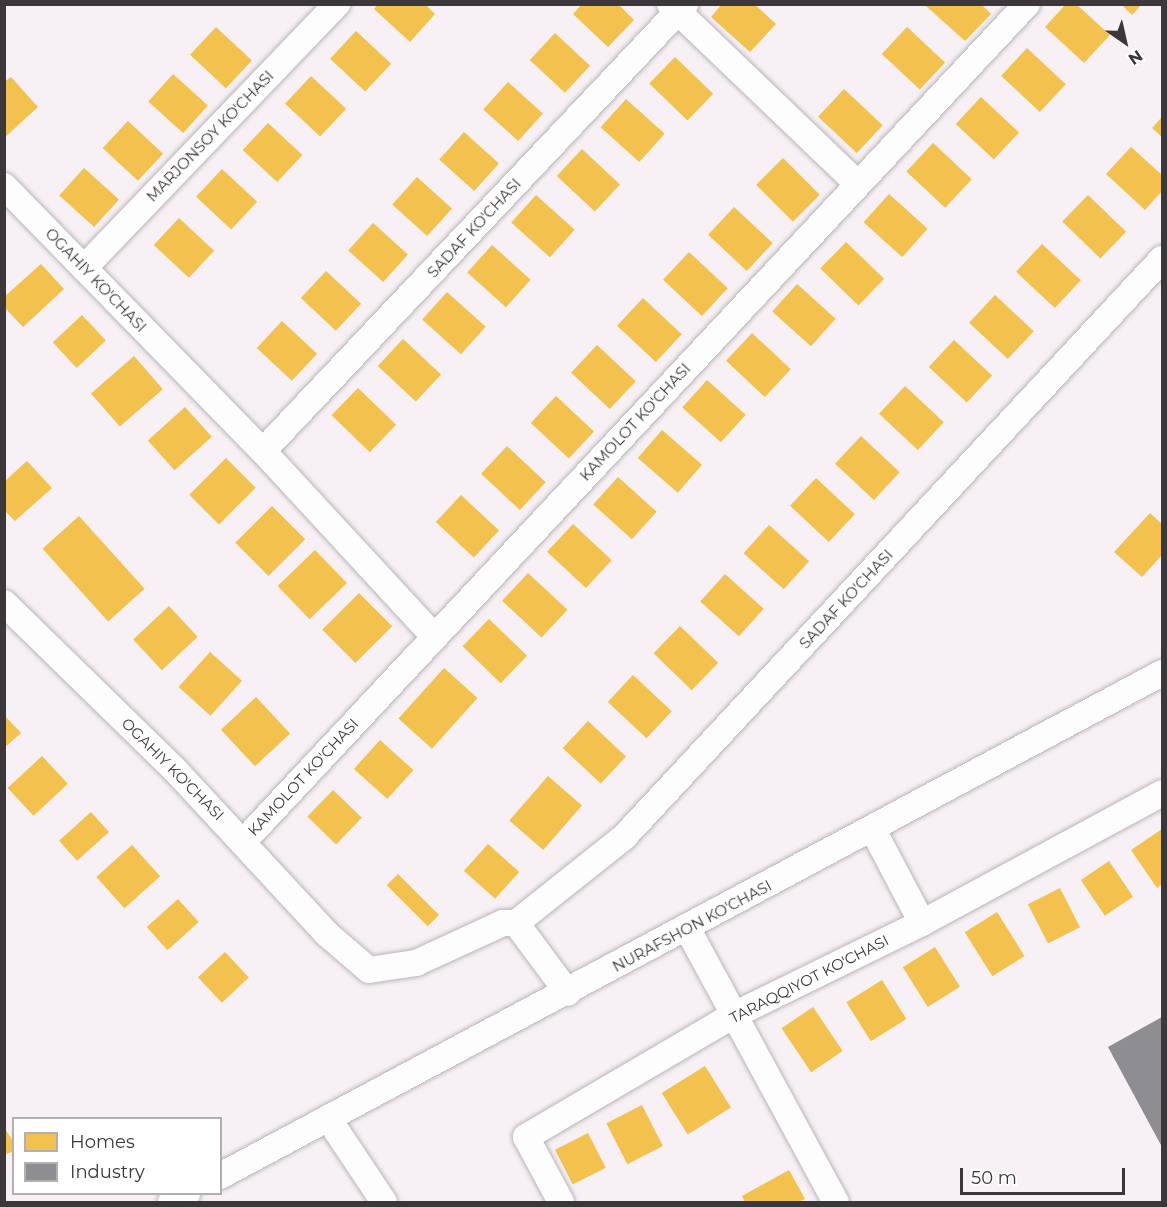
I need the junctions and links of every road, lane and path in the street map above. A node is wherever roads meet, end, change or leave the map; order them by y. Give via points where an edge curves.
1 (337, 4) edge
2 (1027, 4) edge
3 (678, 7) edge
4 (858, 184) junction
5 (4, 186) edge
6 (1162, 259) edge
7 (84, 268) junction
8 (262, 452) junction
9 (4, 603) edge
10 (434, 636) junction
11 (1162, 673) edge
12 (1162, 793) edge
13 (872, 828) junction
14 (244, 841) junction
15 (922, 922) junction
16 (516, 923) junction
17 (687, 928) junction
18 (568, 993) junction
19 (736, 1014) junction
20 (328, 1119) junction
21 (222, 1175) edge
22 (185, 1195) edge
23 (171, 1203) edge
24 (384, 1203) edge
25 (561, 1203) edge
26 (836, 1203) edge

1 - 7 street, MARJONSOY KO'CHASI
2 - 4 street, KAMOLOT KO'CHASI
3 - 4 street
3 - 8 street, SADAF KO'CHASI
4 - 10 street, KAMOLOT KO'CHASI
5 - 7 street, OGAHIY KO'CHASI
6 - 16 street, SADAF KO'CHASI via 631,829
7 - 8 street, OGAHIY KO'CHASI
8 - 10 street, OGAHIY KO'CHASI
9 - 14 street, OGAHIY KO'CHASI
10 - 14 street, KAMOLOT KO'CHASI
11 - 13 street, NURAFSHON KO'CHASI
12 - 15 street, TARAQQIYOT KO'CHASI
13 - 15 street
13 - 17 street, NURAFSHON KO'CHASI
14 - 16 street, OGAHIY KO'CHASI via 327,934 369,970 416,963 503,923
15 - 19 street, TARAQQIYOT KO'CHASI
16 - 18 street
17 - 18 street, NURAFSHON KO'CHASI
17 - 19 street
18 - 20 street, NURAFSHON KO'CHASI
19 - 25 street, TARAQQIYOT KO'CHASI via 526,1137
19 - 26 street
20 - 21 street, NURAFSHON KO'CHASI
20 - 24 street
22 - 23 street

